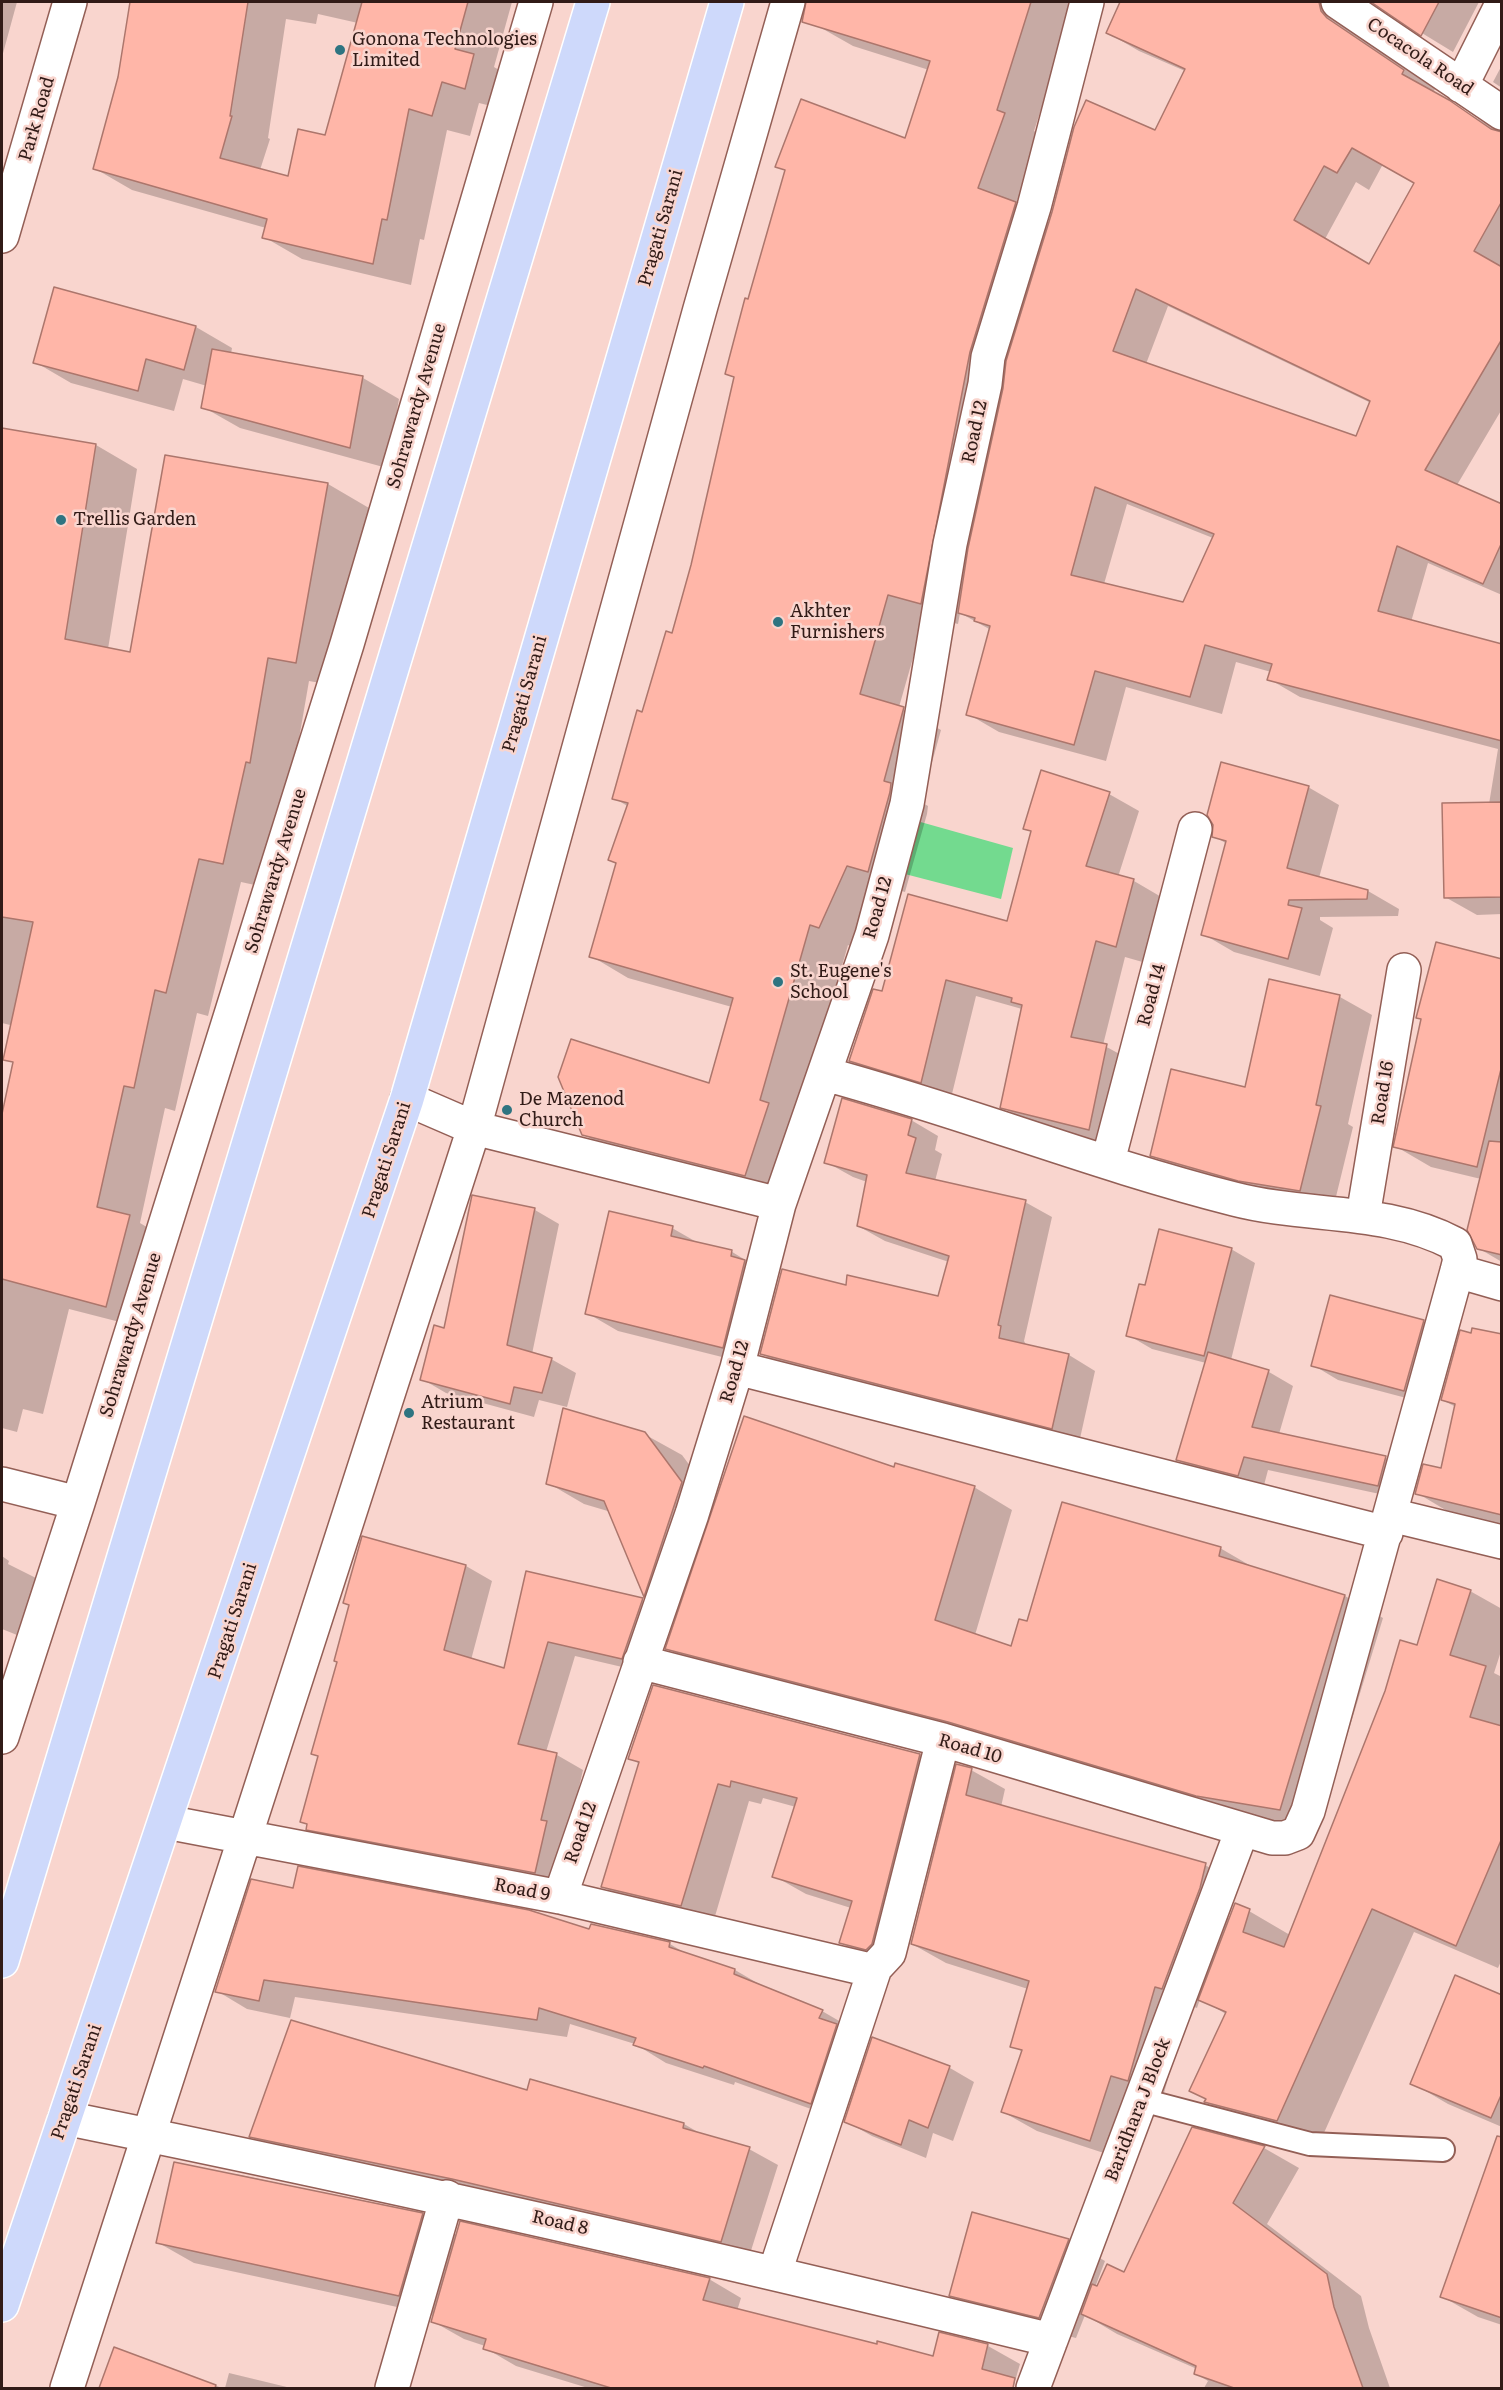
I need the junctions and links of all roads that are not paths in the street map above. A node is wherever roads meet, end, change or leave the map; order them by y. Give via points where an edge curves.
1 (70, 2) edge
2 (536, 2) edge
3 (593, 2) edge
4 (727, 2) edge
5 (788, 2) edge
6 (1087, 2) edge
7 (1338, 2) edge
8 (1502, 4) edge
9 (1461, 86) junction
10 (1502, 112) edge
11 (14, 156) edge
12 (2, 236) edge
13 (1195, 830) dead end
14 (1404, 970) dead end
15 (825, 1074) junction
16 (407, 1099) junction
17 (474, 1128) junction
18 (1108, 1161) junction
19 (779, 1204) junction
20 (1363, 1216) junction
21 (1457, 1271) junction
22 (1502, 1284) edge
23 (737, 1368) junction
24 (2, 1484) edge
25 (78, 1503) junction
26 (1389, 1524) junction
27 (1502, 1542) edge
28 (640, 1662) junction
29 (2, 1737) edge
30 (943, 1740) junction
31 (166, 1822) junction
32 (1242, 1830) junction
33 (243, 1837) junction
34 (560, 1897) junction
35 (2, 1961) edge
36 (875, 1968) junction
37 (1142, 2100) junction
38 (65, 2118) junction
39 (148, 2135) junction
40 (1443, 2150) dead end
41 (447, 2197) junction
42 (775, 2272) junction
43 (2, 2305) edge
44 (1052, 2340) junction
45 (67, 2388) edge
46 (392, 2388) edge
47 (1033, 2388) edge

1 - 11 street, Park Road
2 - 25 street, Sohrawardy Avenue via 347,644
3 - 35 main road
4 - 16 main road, Pragati Sarani
5 - 17 street
6 - 15 street, Road 12 via 1034,207 988,357 950,544 907,804 872,934
7 - 9 street, Cocacola Road
8 - 9 street
9 - 10 street, Cocacola Road
11 - 12 street, Park Road
13 - 18 street, Road 14
14 - 20 street, Road 16
15 - 18 street
15 - 19 street, Road 12
16 - 17 street
16 - 31 main road, Pragati Sarani
17 - 19 street
17 - 33 street
18 - 20 street via 1236,1200
19 - 23 street, Road 12
20 - 21 street via 1426,1229 1455,1244 1460,1259
21 - 22 street
21 - 26 street
23 - 26 street
23 - 28 street, Road 12 via 692,1514
24 - 25 street
25 - 29 street, Sohrawardy Avenue
26 - 27 street
26 - 32 street, Road 10 via 1308,1811 1298,1833 1272,1838
28 - 30 street, Road 10
28 - 34 street, Road 12
30 - 32 street, Road 10
30 - 36 street via 889,1953
31 - 33 street, Road 9
31 - 38 main road, Pragati Sarani
32 - 37 street, Baridhara J Block
33 - 34 street, Road 9
33 - 39 street
34 - 36 street, Road 9
36 - 42 street
37 - 40 lane via 1310,2144
37 - 44 street, Baridhara J Block
38 - 39 street, Road 8
38 - 43 main road, Pragati Sarani
39 - 41 street, Road 8
39 - 45 street
41 - 42 street, Road 8
41 - 46 street
42 - 44 street, Road 8
44 - 47 street, Baridhara J Block

